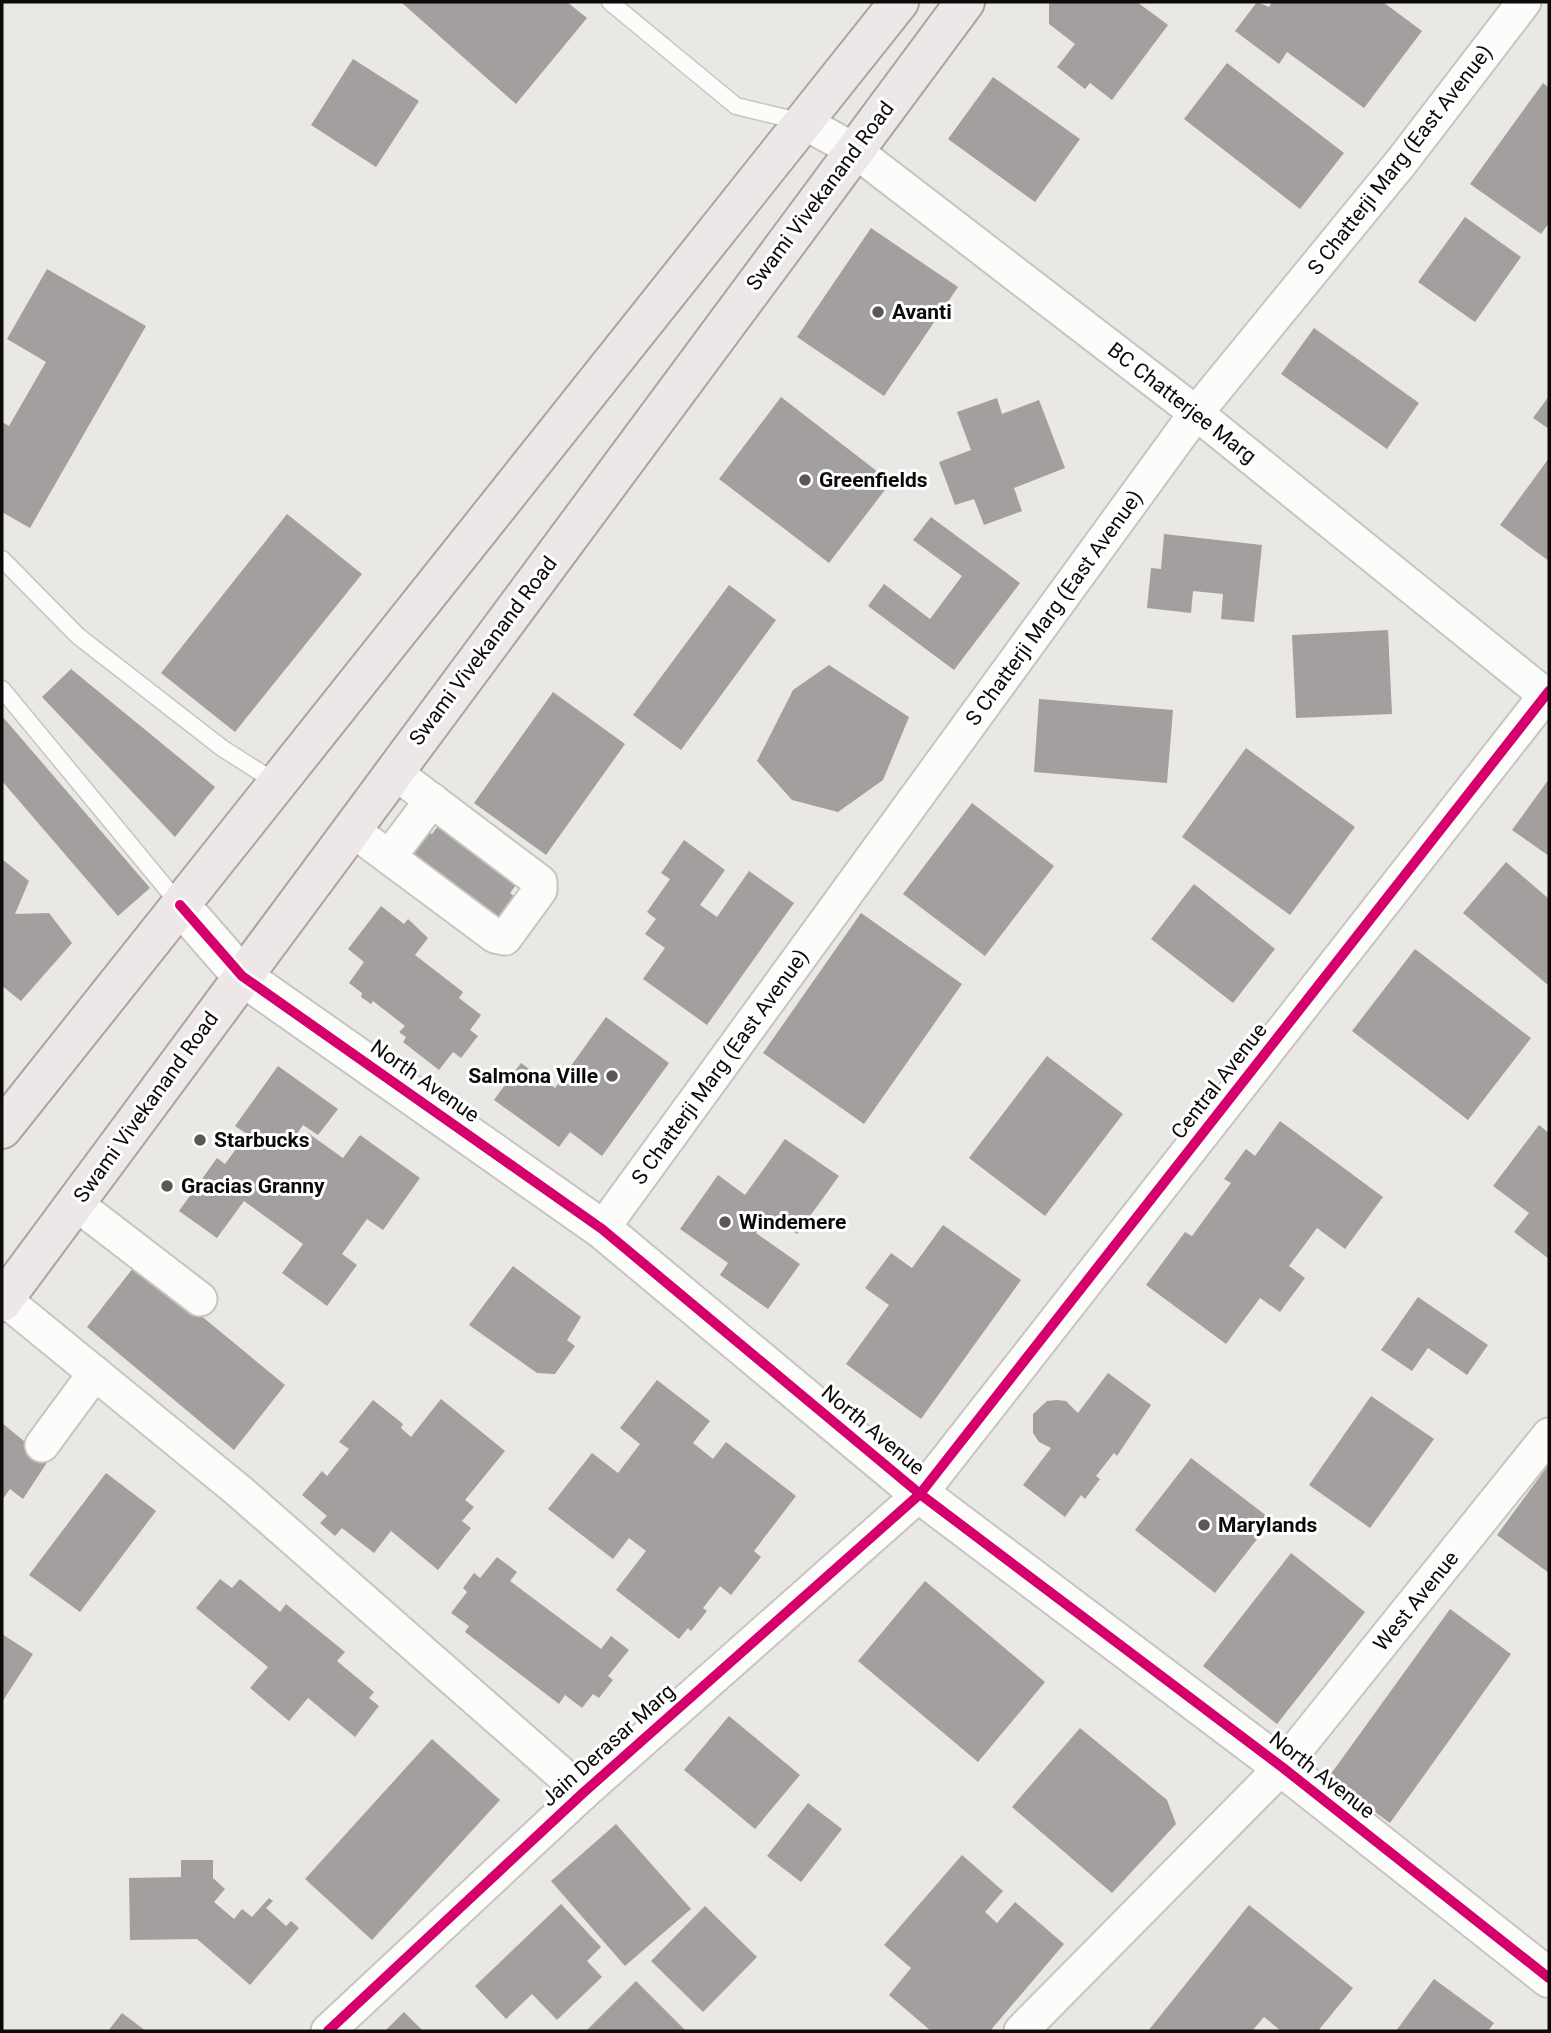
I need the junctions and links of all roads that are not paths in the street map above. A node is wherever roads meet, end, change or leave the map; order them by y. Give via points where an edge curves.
1 (610, 2) edge
2 (899, 2) edge
3 (965, 2) edge
4 (1524, 2) edge
5 (805, 122) junction
6 (854, 150) junction
7 (1196, 413) junction
8 (2, 559) edge
9 (2, 690) edge
10 (1548, 695) edge
11 (394, 771) junction
12 (277, 783) junction
13 (432, 800) junction
14 (351, 829) junction
15 (389, 857) junction
16 (180, 905) junction
17 (242, 976) junction
18 (2, 1129) edge
19 (75, 1203) junction
20 (602, 1229) junction
21 (200, 1299) dead end
22 (3, 1300) edge
23 (94, 1373) junction
24 (1549, 1435) edge
25 (42, 1445) dead end
26 (920, 1494) junction
27 (1282, 1766) junction
28 (583, 1793) junction
29 (1549, 1978) edge
30 (328, 2031) edge
31 (1021, 2031) edge

1 - 5 lane via 736,106
2 - 5 main road
3 - 6 main road, Swami Vivekanand Road
4 - 7 street, S Chatterji Marg (East Avenue) via 1403,160
5 - 6 street, BC Chatterjee Marg
5 - 12 main road
6 - 7 street, BC Chatterjee Marg
6 - 11 main road, Swami Vivekanand Road
7 - 10 street, BC Chatterjee Marg
7 - 20 street, S Chatterji Marg (East Avenue)
8 - 12 lane via 78,636 222,748
9 - 16 lane
10 - 26 street, Central Avenue
11 - 13 street
11 - 14 main road, Swami Vivekanand Road
12 - 16 main road
13 - 15 street
13 - 15 street via 542,884 505,938 495,936
14 - 15 street
14 - 17 main road, Swami Vivekanand Road
16 - 17 street, North Avenue
16 - 18 main road
17 - 19 main road, Swami Vivekanand Road
17 - 20 street, North Avenue
19 - 21 street
19 - 22 main road, Swami Vivekanand Road
20 - 26 street, North Avenue
22 - 23 street
23 - 25 street
23 - 28 street via 216,1455
24 - 27 street, West Avenue
26 - 27 street, North Avenue
26 - 28 street, Jain Derasar Marg
27 - 29 street, North Avenue
27 - 31 street, West Avenue
28 - 30 street, Jain Derasar Marg

